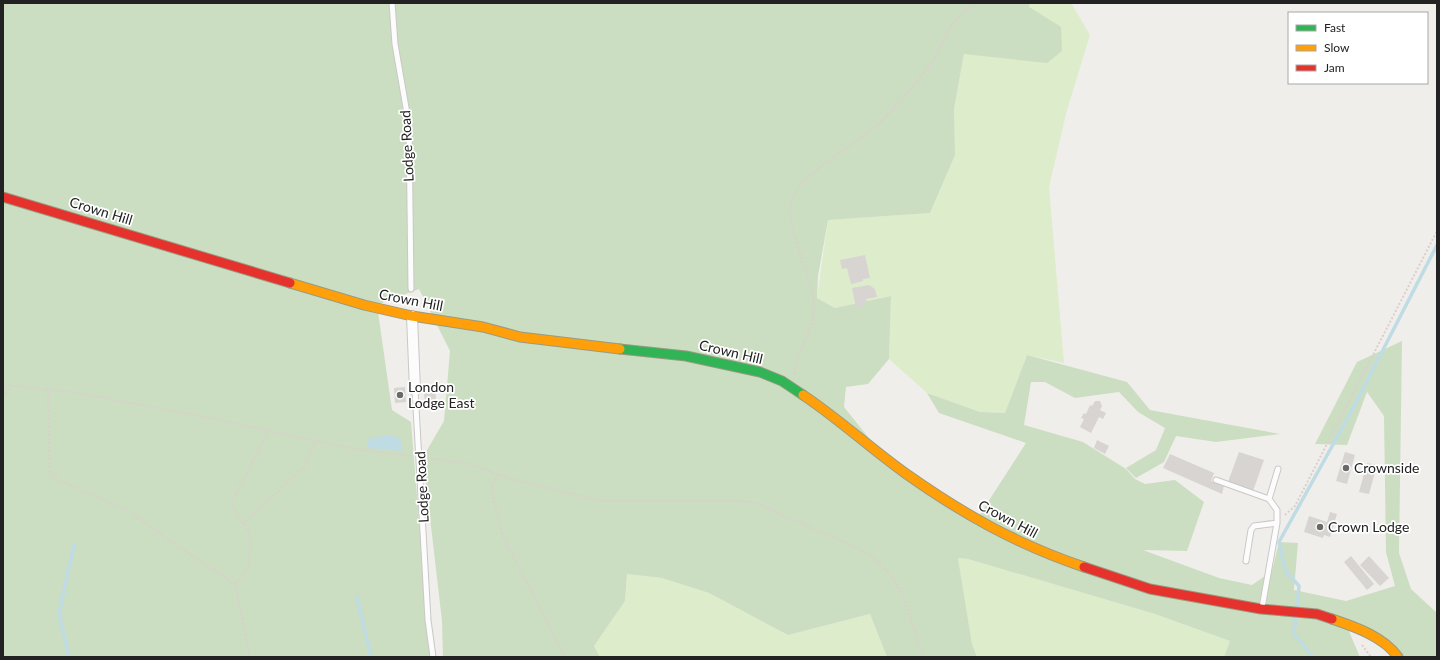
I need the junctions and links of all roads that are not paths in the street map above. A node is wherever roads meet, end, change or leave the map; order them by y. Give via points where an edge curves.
1 (392, 3) edge
2 (3, 197) edge
3 (411, 289) dead end
4 (412, 316) junction
5 (415, 390) joint
6 (1278, 469) dead end
7 (1216, 480) dead end
8 (1269, 499) junction
9 (1277, 523) junction
10 (1246, 561) dead end
11 (1261, 609) junction
12 (433, 657) edge
13 (1398, 657) edge

1 - 3 lane, Lodge Road via 395,44 408,125
2 - 4 street, Crown Hill via 364,305
4 - 5 street, Lodge Road
4 - 11 street, Crown Hill via 483,327 520,337 559,343 686,356 760,372 782,381 904,472 957,508 1010,538 1046,554 1150,589
5 - 12 lane, Lodge Road via 428,620
6 - 8 lane
7 - 8 lane
8 - 9 lane via 1277,510
9 - 10 lane via 1254,526 1251,530
9 - 11 lane
11 - 13 street, Crown Hill via 1317,614 1351,624 1382,642

